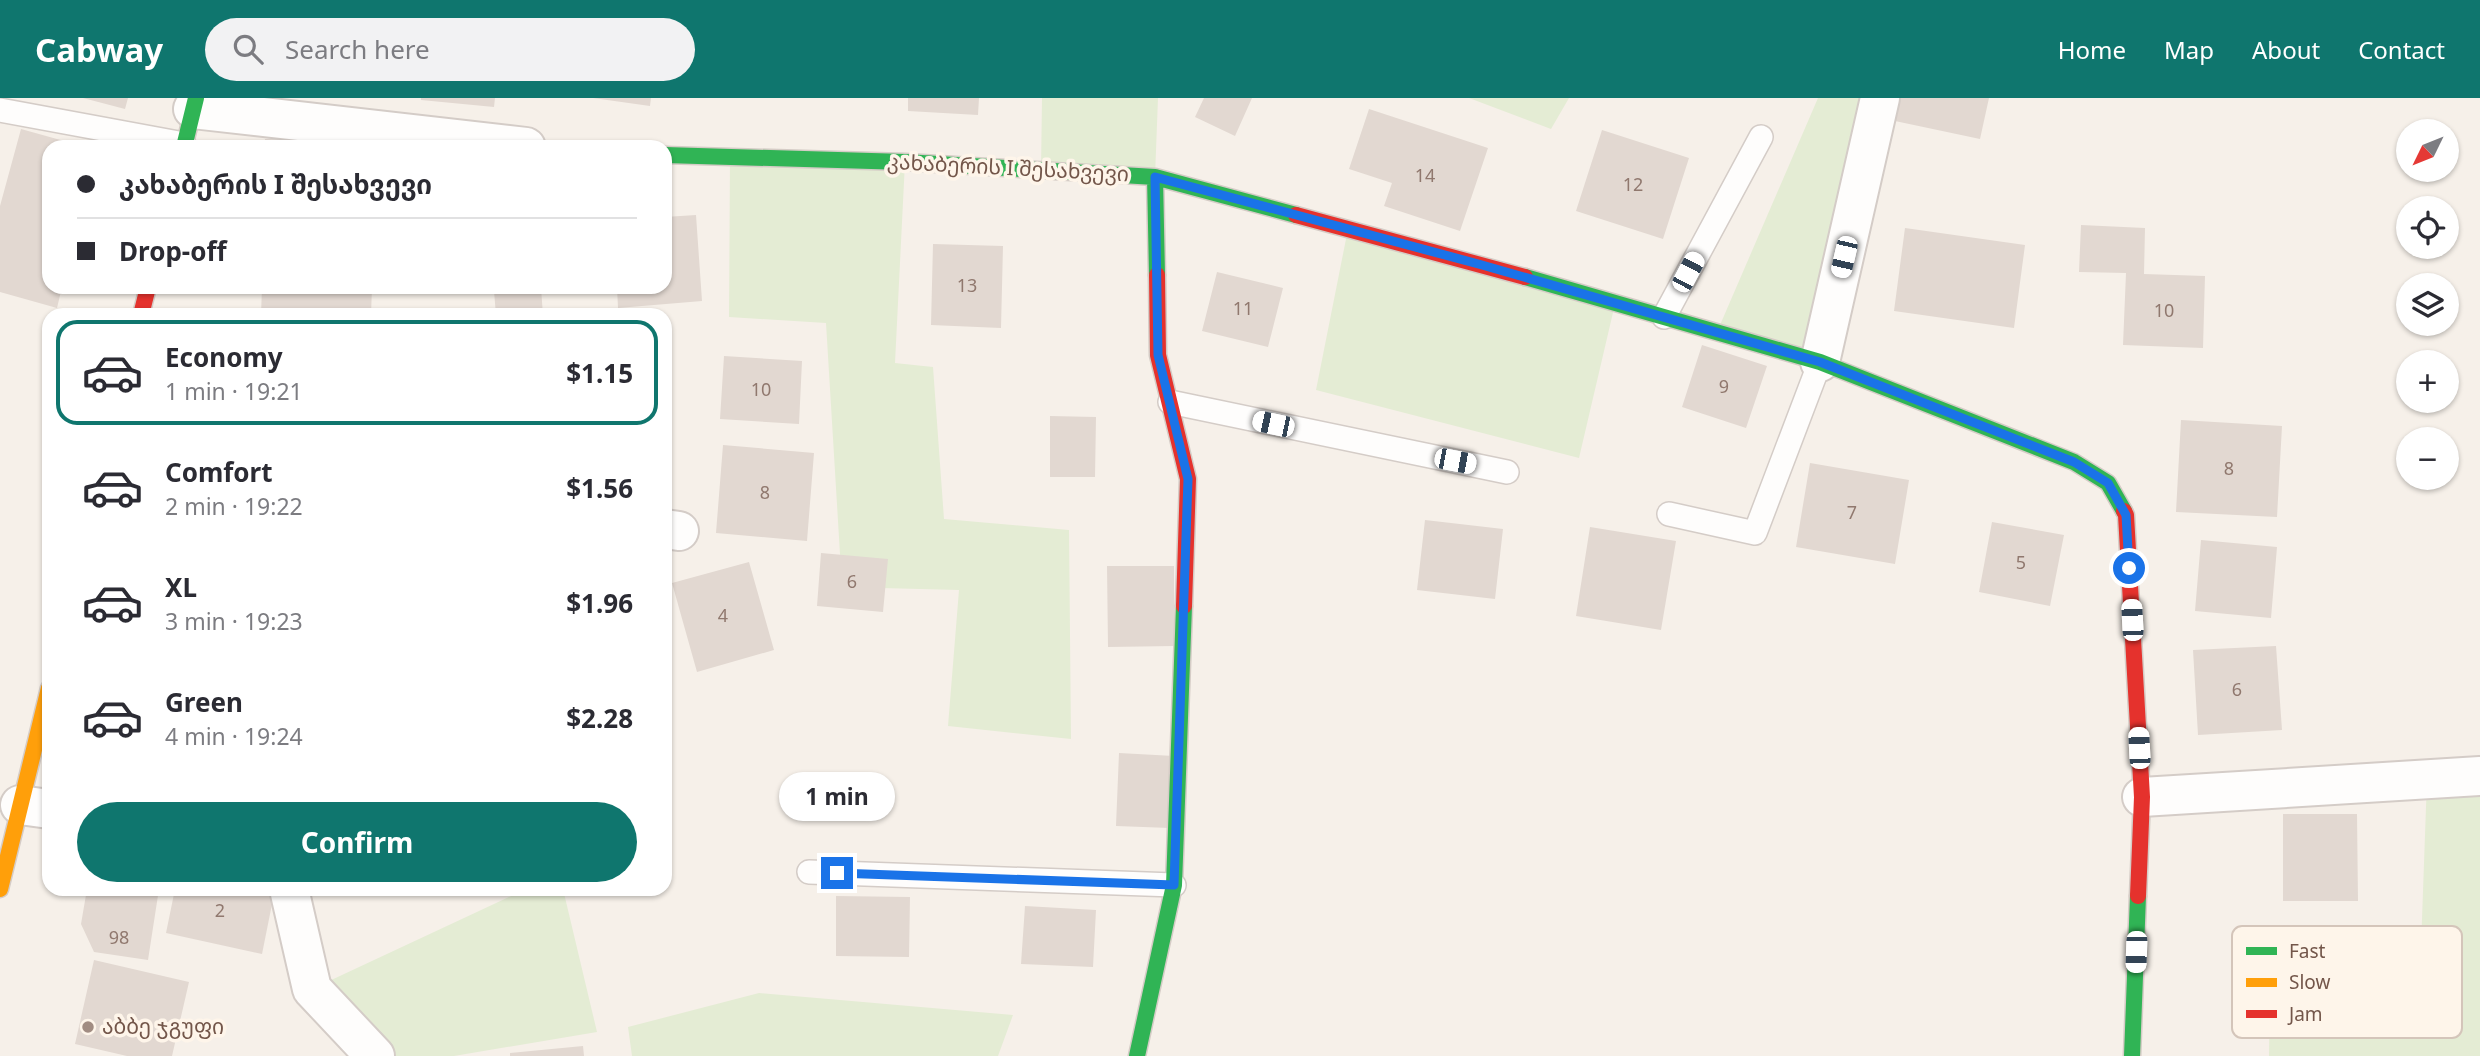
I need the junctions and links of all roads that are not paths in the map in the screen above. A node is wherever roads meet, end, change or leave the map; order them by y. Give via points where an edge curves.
1 (1880, 98) edge
2 (3, 106) edge
3 (189, 125) edge
4 (1761, 137) dead end
5 (419, 140) edge
6 (672, 155) edge
7 (1155, 177) junction
8 (1664, 317) junction
9 (1820, 362) junction
10 (1170, 402) junction
11 (1507, 472) dead end
12 (1669, 514) dead end
13 (42, 748) edge
14 (2480, 776) edge
15 (2143, 797) junction
16 (35, 807) edge
17 (809, 872) dead end
18 (1174, 885) junction
19 (0, 889) edge
20 (291, 896) edge
21 (375, 1056) edge
22 (1136, 1056) edge
23 (2132, 1056) edge

1 - 9 street
2 - 3 lane
3 - 5 street
4 - 8 lane
6 - 7 main road, კახაბერის I შესახვევი via 905,162
7 - 8 main road, კახაბერის I შესახვევი
7 - 10 main road via 1158,355
8 - 9 main road, კახაბერის I შესახვევი
9 - 12 lane via 1755,534
9 - 15 main road, კახაბერის I შესახვევი via 2074,462 2108,483 2126,515
10 - 11 lane
10 - 18 main road via 1188,479
13 - 16 main road
14 - 15 street
15 - 23 main road, კახაბერის I შესახვევი
16 - 19 main road
17 - 18 lane
18 - 22 main road
20 - 21 street via 312,989

